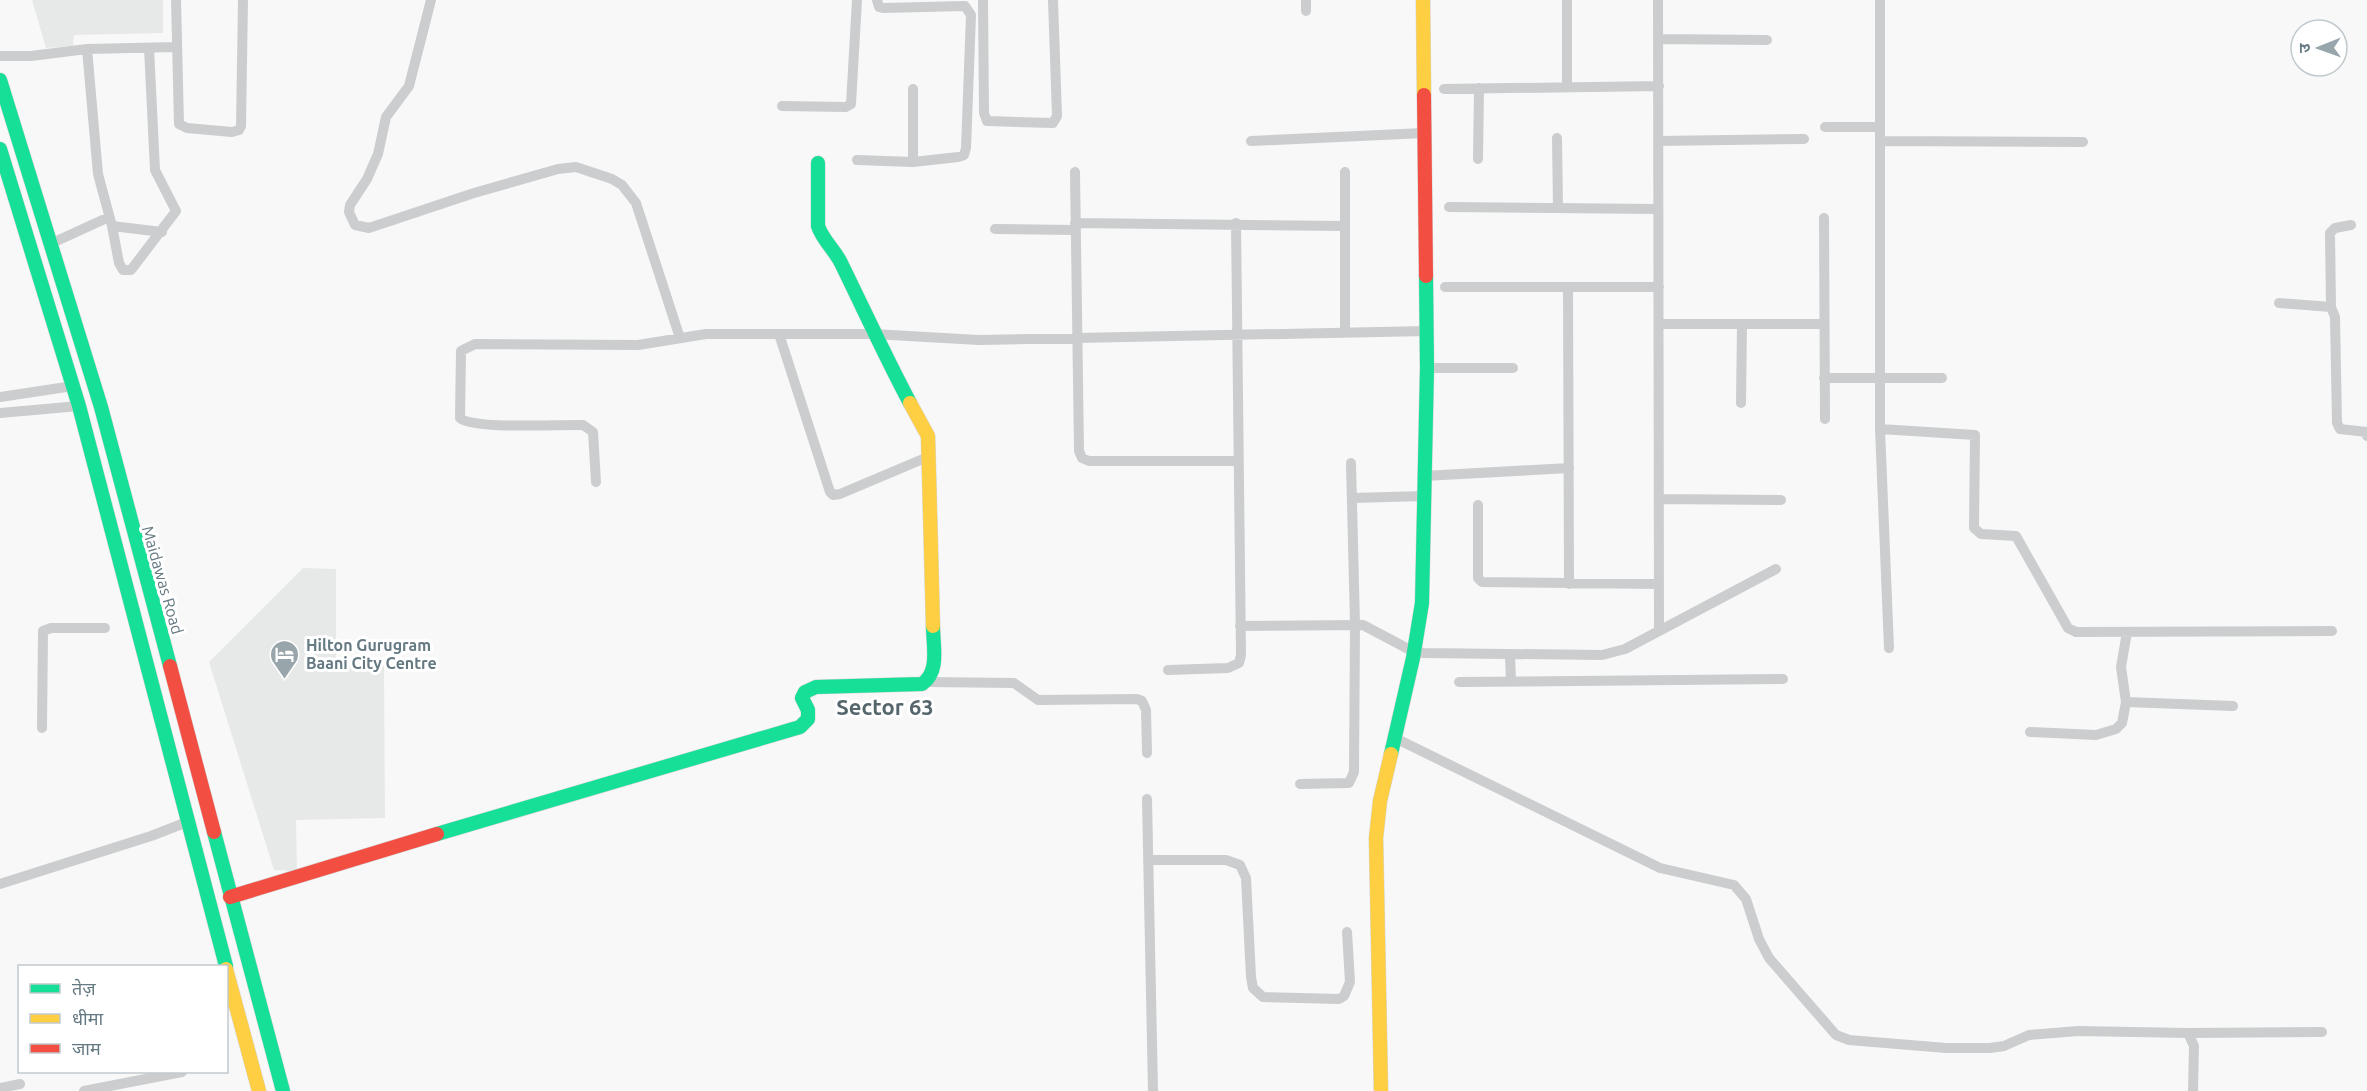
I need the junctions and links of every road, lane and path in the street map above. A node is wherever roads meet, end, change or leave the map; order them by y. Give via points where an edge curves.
1 (176, 0) edge
2 (243, 0) edge
3 (431, 0) edge
4 (857, 0) edge
5 (877, 0) edge
6 (983, 0) edge
7 (1053, 0) edge
8 (1423, 0) edge
9 (1567, 0) edge
10 (1658, 0) edge
11 (1880, 0) edge
12 (1659, 39) junction
13 (1767, 40) dead end
14 (176, 47) junction
15 (149, 48) junction
16 (87, 49) junction
17 (0, 56) edge
18 (0, 80) edge
19 (1659, 86) junction
20 (1567, 87) junction
21 (1479, 88) junction
22 (913, 89) dead end
23 (1444, 89) dead end
24 (782, 106) dead end
25 (1825, 127) dead end
26 (1880, 127) junction
27 (1424, 133) junction
28 (1557, 138) dead end
29 (1804, 139) dead end
30 (1251, 141) dead end
31 (1658, 141) junction
32 (1881, 141) junction
33 (2083, 142) dead end
34 (0, 149) edge
35 (1478, 159) dead end
36 (857, 160) dead end
37 (913, 162) junction
38 (818, 163) dead end
39 (1075, 172) dead end
40 (1344, 172) dead end
41 (1449, 207) dead end
42 (1558, 208) junction
43 (1658, 208) junction
44 (1824, 218) dead end
45 (111, 221) junction
46 (1236, 223) junction
47 (2351, 225) dead end
48 (1075, 226) junction
49 (1346, 226) junction
50 (995, 229) dead end
51 (162, 232) junction
52 (50, 243) junction
53 (1445, 287) dead end
54 (1568, 287) junction
55 (1659, 287) junction
56 (2279, 303) dead end
57 (2331, 308) junction
58 (1659, 324) junction
59 (1742, 324) junction
60 (1823, 324) junction
61 (1427, 332) junction
62 (1345, 333) junction
63 (779, 334) junction
64 (873, 334) junction
65 (1238, 336) junction
66 (680, 338) junction
67 (1076, 340) junction
68 (1427, 368) junction
69 (1513, 368) dead end
70 (1824, 378) junction
71 (1882, 378) junction
72 (1942, 378) dead end
73 (73, 386) junction
74 (0, 397) edge
75 (1741, 403) dead end
76 (79, 406) junction
77 (0, 413) edge
78 (1825, 419) dead end
79 (1880, 429) junction
80 (2367, 436) edge
81 (930, 456) junction
82 (1237, 461) junction
83 (1351, 463) dead end
84 (1569, 468) junction
85 (1424, 476) junction
86 (596, 482) dead end
87 (1424, 496) junction
88 (1353, 498) junction
89 (1659, 499) junction
90 (1781, 500) dead end
91 (1478, 505) dead end
92 (1776, 569) dead end
93 (1569, 584) junction
94 (1659, 584) junction
95 (1355, 624) junction
96 (1240, 626) junction
97 (105, 628) dead end
98 (1659, 630) junction
99 (2332, 631) dead end
100 (2127, 632) junction
101 (1889, 648) dead end
102 (1414, 652) junction
103 (1510, 655) junction
104 (1168, 670) dead end
105 (172, 675) junction
106 (1783, 679) dead end
107 (1511, 681) junction
108 (155, 682) junction
109 (926, 682) junction
110 (1460, 682) dead end
111 (2126, 702) junction
112 (2233, 706) dead end
113 (42, 728) dead end
114 (2030, 732) dead end
115 (1395, 738) junction
116 (1146, 753) dead end
117 (1300, 784) dead end
118 (1147, 799) dead end
119 (187, 822) junction
120 (1148, 860) junction
121 (0, 884) edge
122 (230, 897) junction
123 (1347, 932) dead end
124 (225, 965) edge
125 (228, 975) edge
126 (2322, 1032) dead end
127 (2188, 1033) junction
128 (172, 1073) edge
129 (20, 1084) dead end
130 (0, 1088) edge
131 (84, 1091) edge
132 (259, 1091) edge
133 (283, 1091) edge
134 (1153, 1091) edge
135 (1381, 1091) edge
136 (2193, 1091) edge

1 - 14 street
2 - 14 street via 243,90 238,130 187,128 179,124
3 - 66 street via 413,78 386,117 378,154 350,205 355,225 369,228 558,169 584,168 622,185 636,203
4 - 24 street via 851,104
5 - 37 street via 883,8 965,6 971,15 964,155
6 - 7 street via 987,121 1053,123 1057,116
8 - 27 street
9 - 20 street
10 - 12 street
11 - 26 street
12 - 13 street
12 - 19 street
14 - 15 street
15 - 16 street
15 - 51 street via 155,170 176,210
16 - 17 street
16 - 45 street via 98,174
18 - 52 street, Maidawas Road
19 - 20 street
19 - 31 street
20 - 21 street
21 - 23 street
21 - 35 street
22 - 37 street
25 - 26 street
26 - 32 street
27 - 30 street
27 - 61 street
28 - 42 street
29 - 31 street
31 - 43 street
32 - 33 street
32 - 71 street
34 - 73 street
36 - 37 street
38 - 64 street via 818,226 841,262
39 - 48 street
40 - 49 street
41 - 42 street
42 - 43 street
43 - 55 street
44 - 60 street
45 - 51 street
45 - 51 street via 123,270 131,270
45 - 52 street
46 - 48 street
46 - 49 street
46 - 65 street
47 - 57 street via 2330,233
48 - 50 street
48 - 67 street
49 - 62 street
52 - 105 street, Maidawas Road via 101,407
53 - 54 street
54 - 55 street
54 - 84 street
55 - 58 street
56 - 57 street
57 - 80 street via 2335,317 2337,423 2340,429 2367,432
58 - 59 street
58 - 89 street
59 - 60 street
59 - 75 street
60 - 70 street
61 - 62 street
61 - 68 street
62 - 65 street
63 - 64 street
63 - 66 street
63 - 81 street via 833,495
64 - 67 street
64 - 81 street via 924,425
65 - 67 street
65 - 82 street
66 - 86 street via 638,345 475,344 461,351 459,418 488,425 583,425 593,432
67 - 82 street via 1082,458
68 - 69 street
68 - 85 street
70 - 71 street
70 - 78 street
71 - 72 street
71 - 79 street
73 - 74 street
73 - 76 street
76 - 77 street
76 - 108 street
79 - 100 street via 1976,435 1977,532 2016,537 2068,628 2093,633
79 - 101 street
81 - 109 street via 934,668
82 - 96 street
83 - 88 street
84 - 85 street
84 - 93 street
85 - 87 street
87 - 88 street
87 - 102 street via 1422,603
88 - 95 street
89 - 90 street
89 - 94 street
91 - 93 street via 1478,578 1482,582
92 - 98 street
93 - 94 street
94 - 98 street
95 - 96 street
95 - 102 street via 1370,626
95 - 117 street via 1353,778 1343,784
96 - 104 street via 1240,655 1234,666
97 - 113 street via 43,631
98 - 103 street via 1608,654
99 - 100 street
100 - 111 street via 2121,667
102 - 103 street
102 - 115 street
103 - 107 street
105 - 108 street
105 - 122 street, Maidawas Road
106 - 107 street
107 - 110 street
108 - 119 street
109 - 116 street via 1014,683 1038,700 1137,699 1146,710
109 - 122 street via 816,687 802,698 808,719 800,727
111 - 112 street
111 - 114 street via 2122,723 2108,732
115 - 127 street via 1660,868 1734,885 1746,899 1769,958 1836,1035 1849,1040 1990,1048 2041,1033
115 - 135 street via 1376,838
118 - 120 street
119 - 121 street
119 - 124 street
120 - 123 street via 1226,860 1240,865 1246,878 1251,977 1253,988 1263,997 1344,996 1350,982
120 - 134 street
122 - 133 street, Maidawas Road
125 - 132 street
126 - 127 street
127 - 136 street via 2194,1046
128 - 131 street
129 - 130 street

